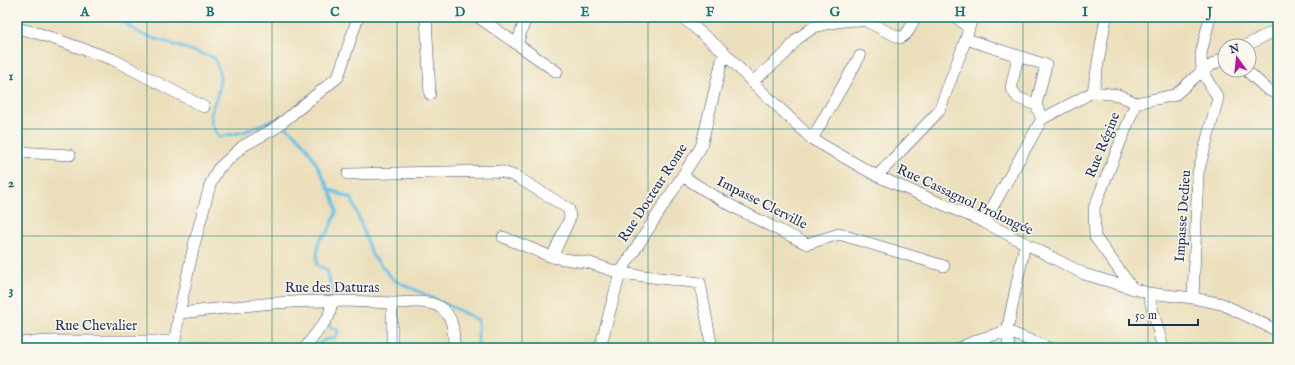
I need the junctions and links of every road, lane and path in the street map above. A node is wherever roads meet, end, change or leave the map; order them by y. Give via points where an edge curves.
1 (358, 17) edge
2 (426, 17) edge
3 (478, 17) edge
4 (526, 17) edge
5 (682, 17) edge
6 (915, 17) edge
7 (956, 17) edge
8 (972, 17) edge
9 (1106, 17) edge
10 (1210, 17) edge
11 (17, 28) edge
12 (1278, 29) edge
13 (968, 34) junction
14 (1257, 40) edge
15 (517, 44) junction
16 (724, 52) junction
17 (860, 56) dead end
18 (1018, 56) junction
19 (1217, 62) edge
20 (1202, 71) junction
21 (557, 72) dead end
22 (1255, 78) edge
23 (752, 82) junction
24 (1093, 92) junction
25 (430, 94) dead end
26 (1278, 94) edge
27 (1136, 103) junction
28 (1036, 105) junction
29 (204, 107) dead end
30 (1042, 119) junction
31 (812, 139) junction
32 (17, 152) edge
33 (70, 155) dead end
34 (348, 174) dead end
35 (683, 176) junction
36 (877, 176) junction
37 (984, 222) junction
38 (503, 237) dead end
39 (1025, 244) junction
40 (552, 257) junction
41 (944, 266) dead end
42 (620, 273) junction
43 (1133, 288) junction
44 (1148, 293) junction
45 (1193, 298) junction
46 (332, 301) junction
47 (392, 303) junction
48 (179, 313) junction
49 (1007, 331) junction
50 (1278, 331) edge
51 (17, 343) edge
52 (174, 344) edge
53 (304, 348) edge
54 (392, 348) edge
55 (454, 348) edge
56 (600, 348) edge
57 (712, 348) edge
58 (959, 348) edge
59 (1009, 348) edge
60 (1050, 348) edge
61 (1163, 348) edge

1 - 48 street via 338,77 274,129 243,146 218,169 210,185
2 - 25 street
3 - 15 street
4 - 15 street
5 - 16 street, Rue Cassagnol Prolongée
6 - 23 street via 906,36 900,38 866,22 852,20 814,27 797,39 785,54
7 - 13 street
8 - 13 street
9 - 24 street
10 - 20 street via 1201,54
11 - 29 street via 112,59
12 - 14 street
13 - 18 street
13 - 36 street via 939,111
15 - 21 street
16 - 23 street, Rue Cassagnol Prolongée
16 - 35 street, Rue Docteur Rome via 701,147
17 - 31 street
18 - 28 street via 1011,88 1018,98
18 - 28 street via 1046,64
19 - 20 street, Rue Régine
20 - 27 street, Rue Régine via 1175,95
20 - 45 street, Impasse Dedieu via 1218,98 1198,174
22 - 26 street via 1268,90
23 - 31 street, Rue Cassagnol Prolongée
24 - 27 street via 1118,95
24 - 30 street
27 - 43 street, Rue Régine via 1094,208 1095,237
28 - 30 street
30 - 37 street
31 - 36 street, Rue Cassagnol Prolongée
32 - 33 street
34 - 40 street via 493,171 509,174 569,209 570,218
35 - 41 street, Impasse Clerville via 702,189 807,244 839,234
35 - 42 street, Rue Docteur Rome
36 - 37 street, Rue Cassagnol Prolongée
37 - 39 street, Rue Cassagnol Prolongée
38 - 40 street
39 - 43 street, Rue Cassagnol Prolongée via 1084,274
39 - 49 street
40 - 42 street via 590,263
42 - 56 street, Rue Docteur Rome
42 - 57 street via 700,283
43 - 44 street, Rue Cassagnol Prolongée
44 - 45 street, Rue Cassagnol Prolongée
44 - 61 street
45 - 50 street, Rue Cassagnol Prolongée via 1222,304
46 - 47 street, Rue des Daturas
46 - 48 street, Rue des Daturas via 265,304
46 - 53 street via 329,316
47 - 54 street
47 - 55 street, Rue des Daturas via 420,302 440,307 450,317
48 - 52 street
49 - 58 street
49 - 59 street
49 - 60 street
51 - 52 street, Rue Chevalier via 51,341

